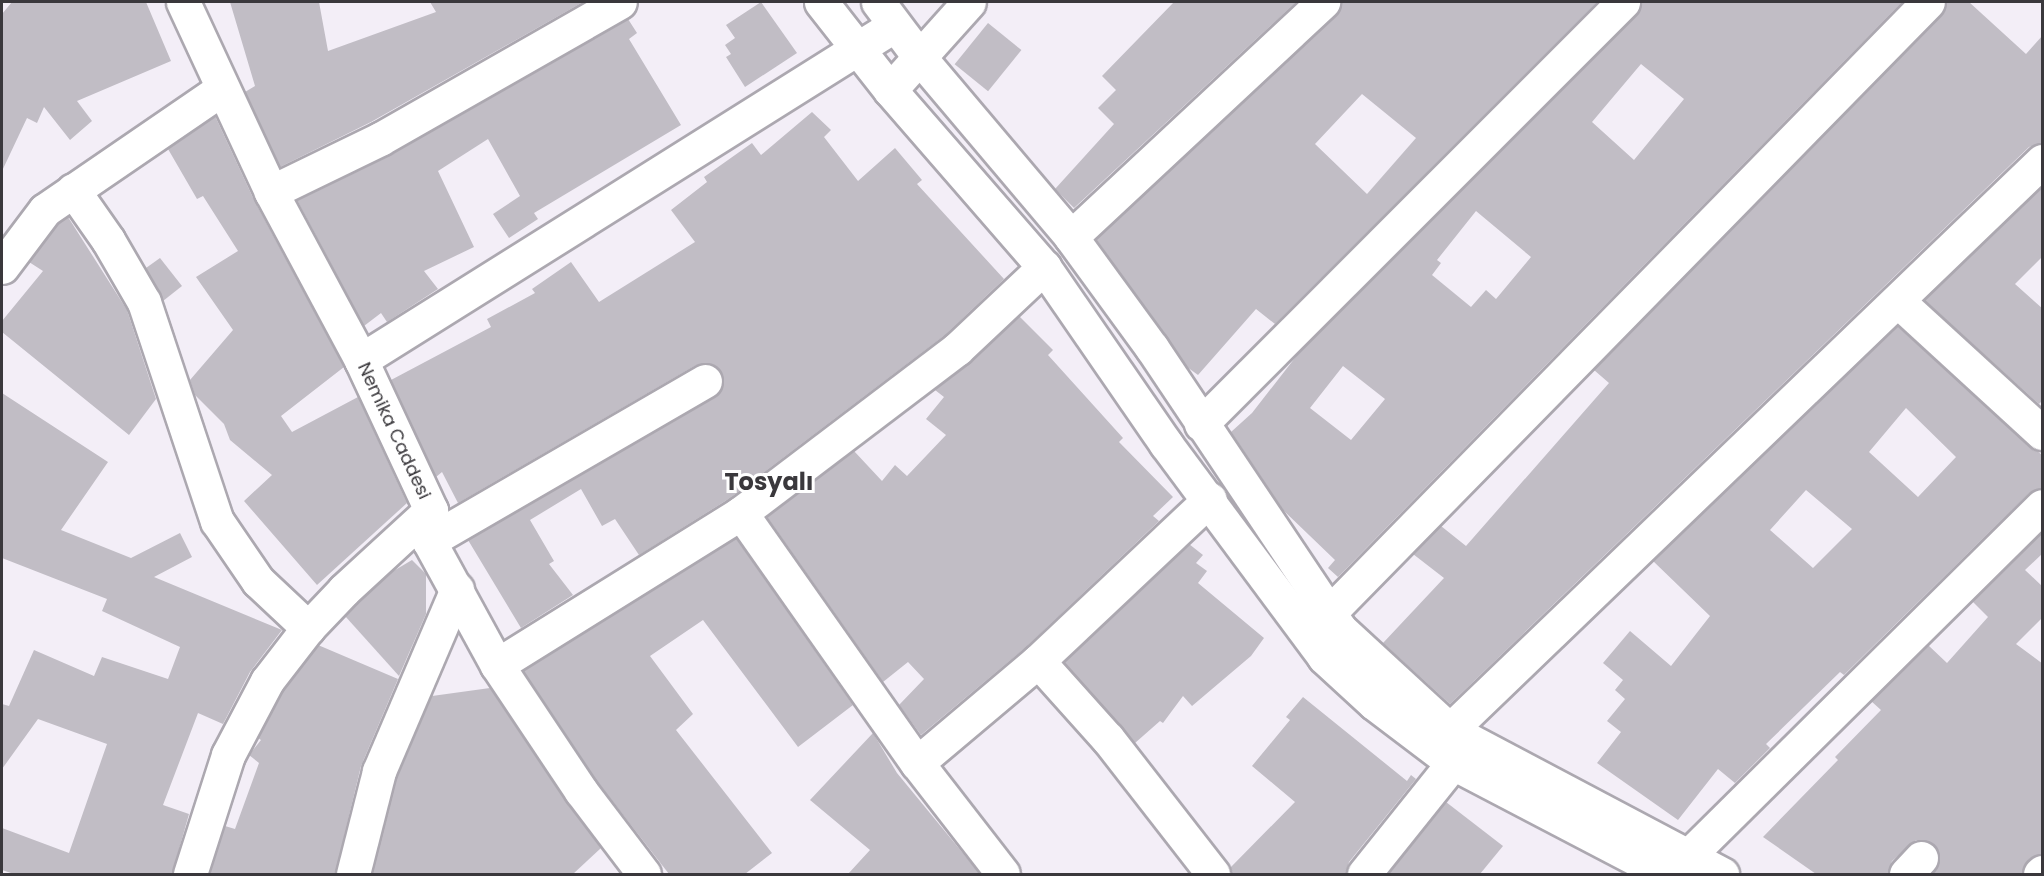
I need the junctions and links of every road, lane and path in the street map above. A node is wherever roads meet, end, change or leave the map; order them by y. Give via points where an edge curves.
1 (183, 2) edge
2 (620, 2) edge
3 (821, 2) edge
4 (969, 2) edge
5 (1323, 2) edge
6 (1623, 2) edge
7 (1928, 2) edge
8 (887, 13) edge
9 (857, 48) junction
10 (920, 58) junction
11 (222, 89) junction
12 (890, 90) junction
13 (2043, 161) edge
14 (73, 190) junction
15 (271, 192) junction
16 (1071, 237) junction
17 (2, 267) edge
18 (1044, 267) junction
19 (1899, 302) junction
20 (362, 360) junction
21 (705, 381) dead end
22 (1201, 423) junction
23 (2043, 433) edge
24 (1210, 499) junction
25 (2043, 507) edge
26 (741, 513) junction
27 (430, 526) junction
28 (457, 589) junction
29 (1330, 612) junction
30 (308, 628) junction
31 (1038, 661) junction
32 (497, 665) junction
33 (1450, 730) junction
34 (917, 763) junction
35 (1453, 763) junction
36 (1658, 869) edge
37 (190, 874) edge
38 (353, 874) edge
39 (644, 874) edge
40 (1003, 874) edge
41 (1213, 874) edge
42 (1364, 874) edge
43 (1722, 874) edge

1 - 11 street, Nemika Caddesi
2 - 15 street via 380,139
3 - 9 street
4 - 10 street
5 - 16 street
6 - 22 street
7 - 29 street
8 - 9 street
8 - 10 street
9 - 12 street
9 - 20 street
10 - 12 street
10 - 16 street
11 - 14 street
11 - 15 street, Nemika Caddesi
12 - 18 street
13 - 19 street
14 - 17 street via 45,210
14 - 30 street via 144,302 217,520 258,581
15 - 20 street, Nemika Caddesi
16 - 22 street
18 - 24 street via 1166,444
18 - 26 street via 957,349
19 - 23 street
19 - 33 street
20 - 27 street, Nemika Caddesi
21 - 27 street
22 - 29 street
24 - 31 street
24 - 35 street via 1324,657 1374,703
25 - 36 street
26 - 32 street
26 - 34 street
27 - 28 street, Nemika Caddesi
27 - 30 street
28 - 32 street, Nemika Caddesi
28 - 38 street via 379,771
29 - 33 street via 1340,629
30 - 37 street via 267,681 228,755
31 - 34 street
31 - 41 street via 1108,739
32 - 39 street, Nemika Caddesi via 581,791
33 - 36 street
34 - 40 street
35 - 36 street
35 - 42 street
36 - 43 street

